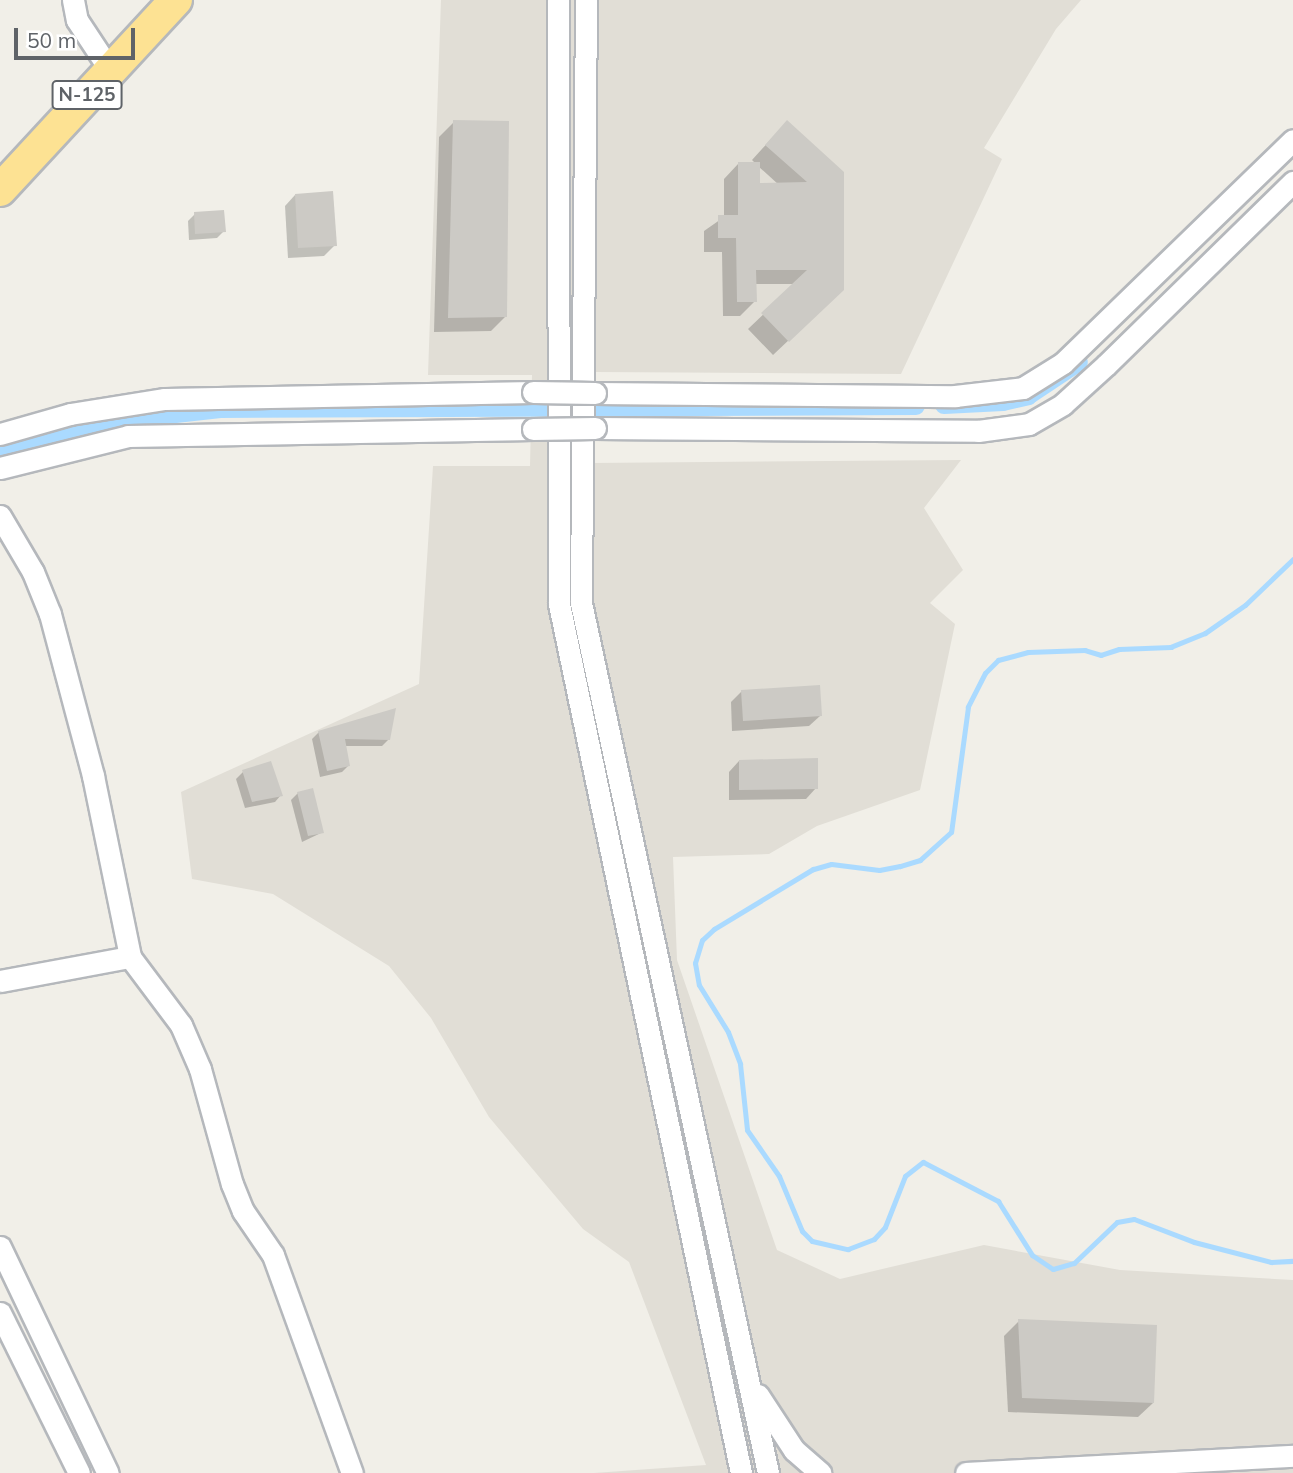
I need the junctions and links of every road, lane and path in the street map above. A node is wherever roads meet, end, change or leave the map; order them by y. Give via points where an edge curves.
1 (73, 0) edge
2 (176, 0) edge
3 (558, 0) edge
4 (586, 0) edge
5 (110, 70) junction
6 (1293, 140) edge
7 (1293, 182) edge
8 (0, 190) edge
9 (0, 434) edge
10 (0, 468) edge
11 (0, 516) edge
12 (130, 957) junction
13 (0, 981) edge
14 (0, 1247) edge
15 (0, 1313) edge
16 (747, 1375) junction
17 (1293, 1456) edge
18 (1229, 1467) edge
19 (79, 1473) edge
20 (108, 1473) edge
21 (352, 1473) edge
22 (741, 1473) edge
23 (768, 1473) edge
24 (820, 1473) edge
25 (966, 1473) edge

1 - 5 street via 77,20
2 - 5 highway, N-125
3 - 22 street via 559,604
4 - 16 street via 581,603
5 - 8 highway, N-125
6 - 9 street, bridge via 1063,363 1023,388 955,396 533,393 166,399 69,414
7 - 10 street, bridge via 1088,381 1046,416 1028,424 978,432 595,428 128,436
11 - 12 street via 33,572 50,614 93,776
12 - 13 street
12 - 21 street via 181,1025 200,1069 232,1184 243,1211 272,1255
14 - 20 street
15 - 19 street
16 - 23 street
16 - 24 street via 774,1424
17 - 18 street
18 - 25 street

